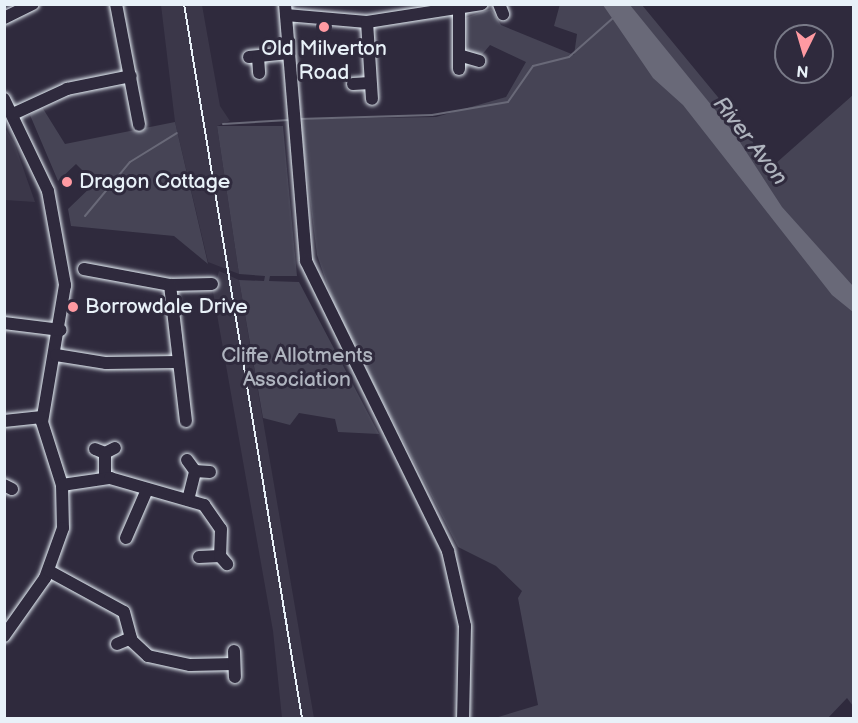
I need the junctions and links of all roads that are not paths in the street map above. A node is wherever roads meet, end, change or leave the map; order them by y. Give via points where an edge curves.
1 (33, 4) edge
2 (116, 4) edge
3 (482, 4) edge
4 (286, 10) edge
5 (459, 10) junction
6 (4, 18) edge
7 (367, 22) junction
8 (289, 53) junction
9 (462, 56) junction
10 (479, 61) dead end
11 (459, 69) dead end
12 (260, 73) dead end
13 (131, 76) junction
14 (370, 83) junction
15 (353, 84) dead end
16 (4, 99) edge
17 (372, 99) dead end
18 (13, 114) junction
19 (139, 125) dead end
20 (84, 269) dead end
21 (212, 284) dead end
22 (170, 285) junction
23 (4, 323) edge
24 (61, 330) junction
25 (56, 355) junction
26 (178, 362) junction
27 (42, 417) junction
28 (4, 421) edge
29 (186, 421) dead end
30 (105, 450) dead end
31 (187, 460) dead end
32 (195, 471) junction
33 (210, 472) dead end
34 (105, 478) junction
35 (62, 484) junction
36 (146, 492) junction
37 (188, 500) junction
38 (126, 538) dead end
39 (199, 557) dead end
40 (49, 571) junction
41 (9, 621) edge
42 (4, 636) edge
43 (131, 638) junction
44 (117, 644) dead end
45 (234, 651) dead end
46 (463, 718) edge

1 - 6 street
2 - 13 street
3 - 5 street
4 - 7 street
4 - 8 street
5 - 7 street
5 - 9 street
7 - 14 street
8 - 12 street via 254,57
8 - 46 street via 309,273 455,572 466,636
9 - 10 street
9 - 11 street
13 - 18 street via 67,89
13 - 19 street
14 - 15 street
14 - 17 street
16 - 18 street
18 - 24 street via 58,223 64,272
20 - 22 street
21 - 22 street
22 - 26 street
23 - 24 street
24 - 25 street
25 - 26 street via 106,363
25 - 27 street
26 - 29 street
27 - 28 street
27 - 35 street
30 - 34 street
31 - 32 street
32 - 33 street
32 - 37 street
34 - 35 street
34 - 36 street
35 - 40 street via 63,528
36 - 37 street
36 - 38 street via 138,527
37 - 39 street via 215,515 221,529 223,560
40 - 41 street
40 - 43 street via 124,612
41 - 42 street
43 - 44 street
43 - 45 street via 156,658 235,671

